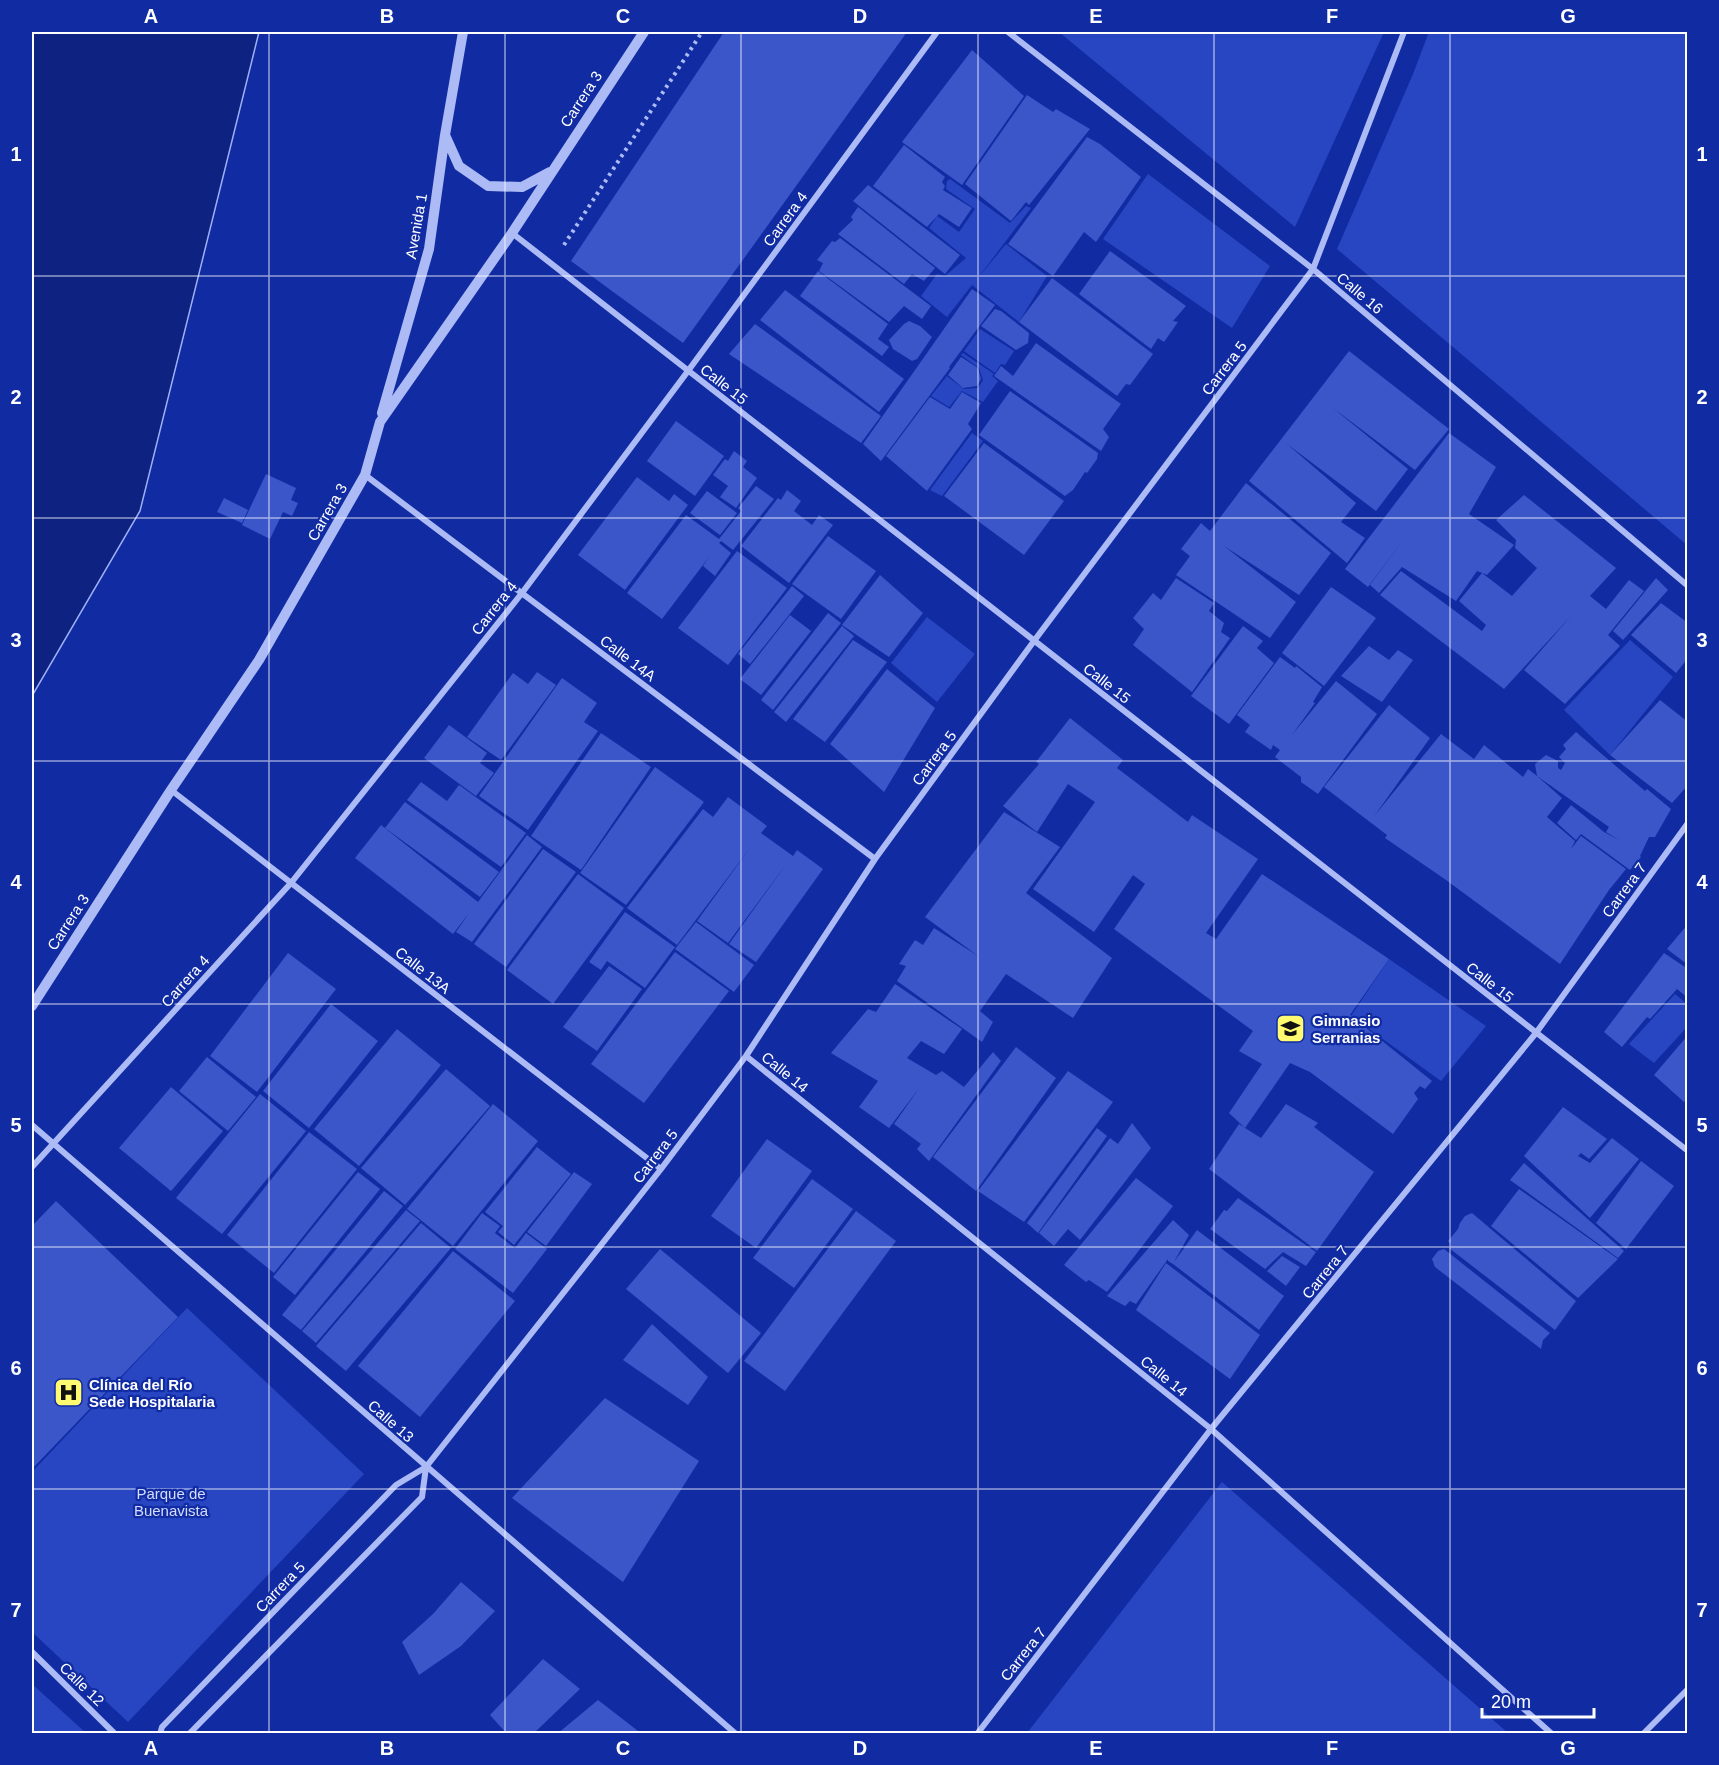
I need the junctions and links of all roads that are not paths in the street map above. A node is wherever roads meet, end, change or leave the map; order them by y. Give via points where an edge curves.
1 (463, 32) edge
2 (644, 32) edge
3 (937, 32) edge
4 (1008, 32) edge
5 (1404, 32) edge
6 (445, 135) junction
7 (553, 171) junction
8 (512, 233) junction
9 (1313, 269) junction
10 (688, 371) junction
11 (380, 422) junction
12 (365, 475) junction
13 (1688, 586) edge
14 (522, 593) junction
15 (1034, 641) junction
16 (171, 790) junction
17 (1688, 823) edge
18 (875, 859) junction
19 (291, 883) junction
20 (32, 1006) edge
21 (1536, 1033) junction
22 (746, 1056) junction
23 (32, 1125) edge
24 (53, 1144) junction
25 (1688, 1151) edge
26 (32, 1167) edge
27 (661, 1169) junction
28 (1211, 1429) junction
29 (426, 1467) junction
30 (32, 1652) edge
31 (1688, 1689) edge
32 (115, 1734) edge
33 (160, 1734) edge
34 (189, 1734) edge
35 (736, 1734) edge
36 (977, 1734) edge
37 (1552, 1734) edge
38 (1643, 1734) edge

1 - 6 street, Avenida 1
2 - 7 street, Carrera 3
3 - 10 street, Carrera 4
4 - 9 street, Calle 16
5 - 9 street, Carrera 5
6 - 7 street via 459,166 488,186 522,187
6 - 11 street, Avenida 1 via 429,249
7 - 8 street, Carrera 3
8 - 10 street, Calle 15
8 - 11 street, Carrera 3
9 - 13 street, Calle 16
9 - 15 street, Carrera 5
10 - 14 street, Carrera 4
10 - 15 street, Calle 15
11 - 12 street, Carrera 3
12 - 14 street, Calle 14A
12 - 16 street, Carrera 3 via 259,660
14 - 18 street, Calle 14A
14 - 19 street, Carrera 4
15 - 18 street, Carrera 5
15 - 21 street, Calle 15
16 - 19 street, Calle 13A
16 - 20 street, Carrera 3
17 - 21 street, Carrera 7
18 - 22 street, Carrera 5
19 - 24 street, Carrera 4
19 - 27 street, Calle 13A
21 - 25 street, Calle 15
21 - 28 street, Carrera 7
22 - 27 street, Carrera 5
22 - 28 street, Calle 14
23 - 24 street, Calle 13
24 - 26 street, Carrera 4
24 - 29 street, Calle 13
27 - 29 street, Carrera 5
28 - 36 street, Carrera 7
28 - 37 street, Calle 14
29 - 33 street, Carrera 5 via 396,1485 170,1718
29 - 34 street via 422,1497
29 - 35 street, Calle 13
30 - 32 street, Calle 12
31 - 38 street

